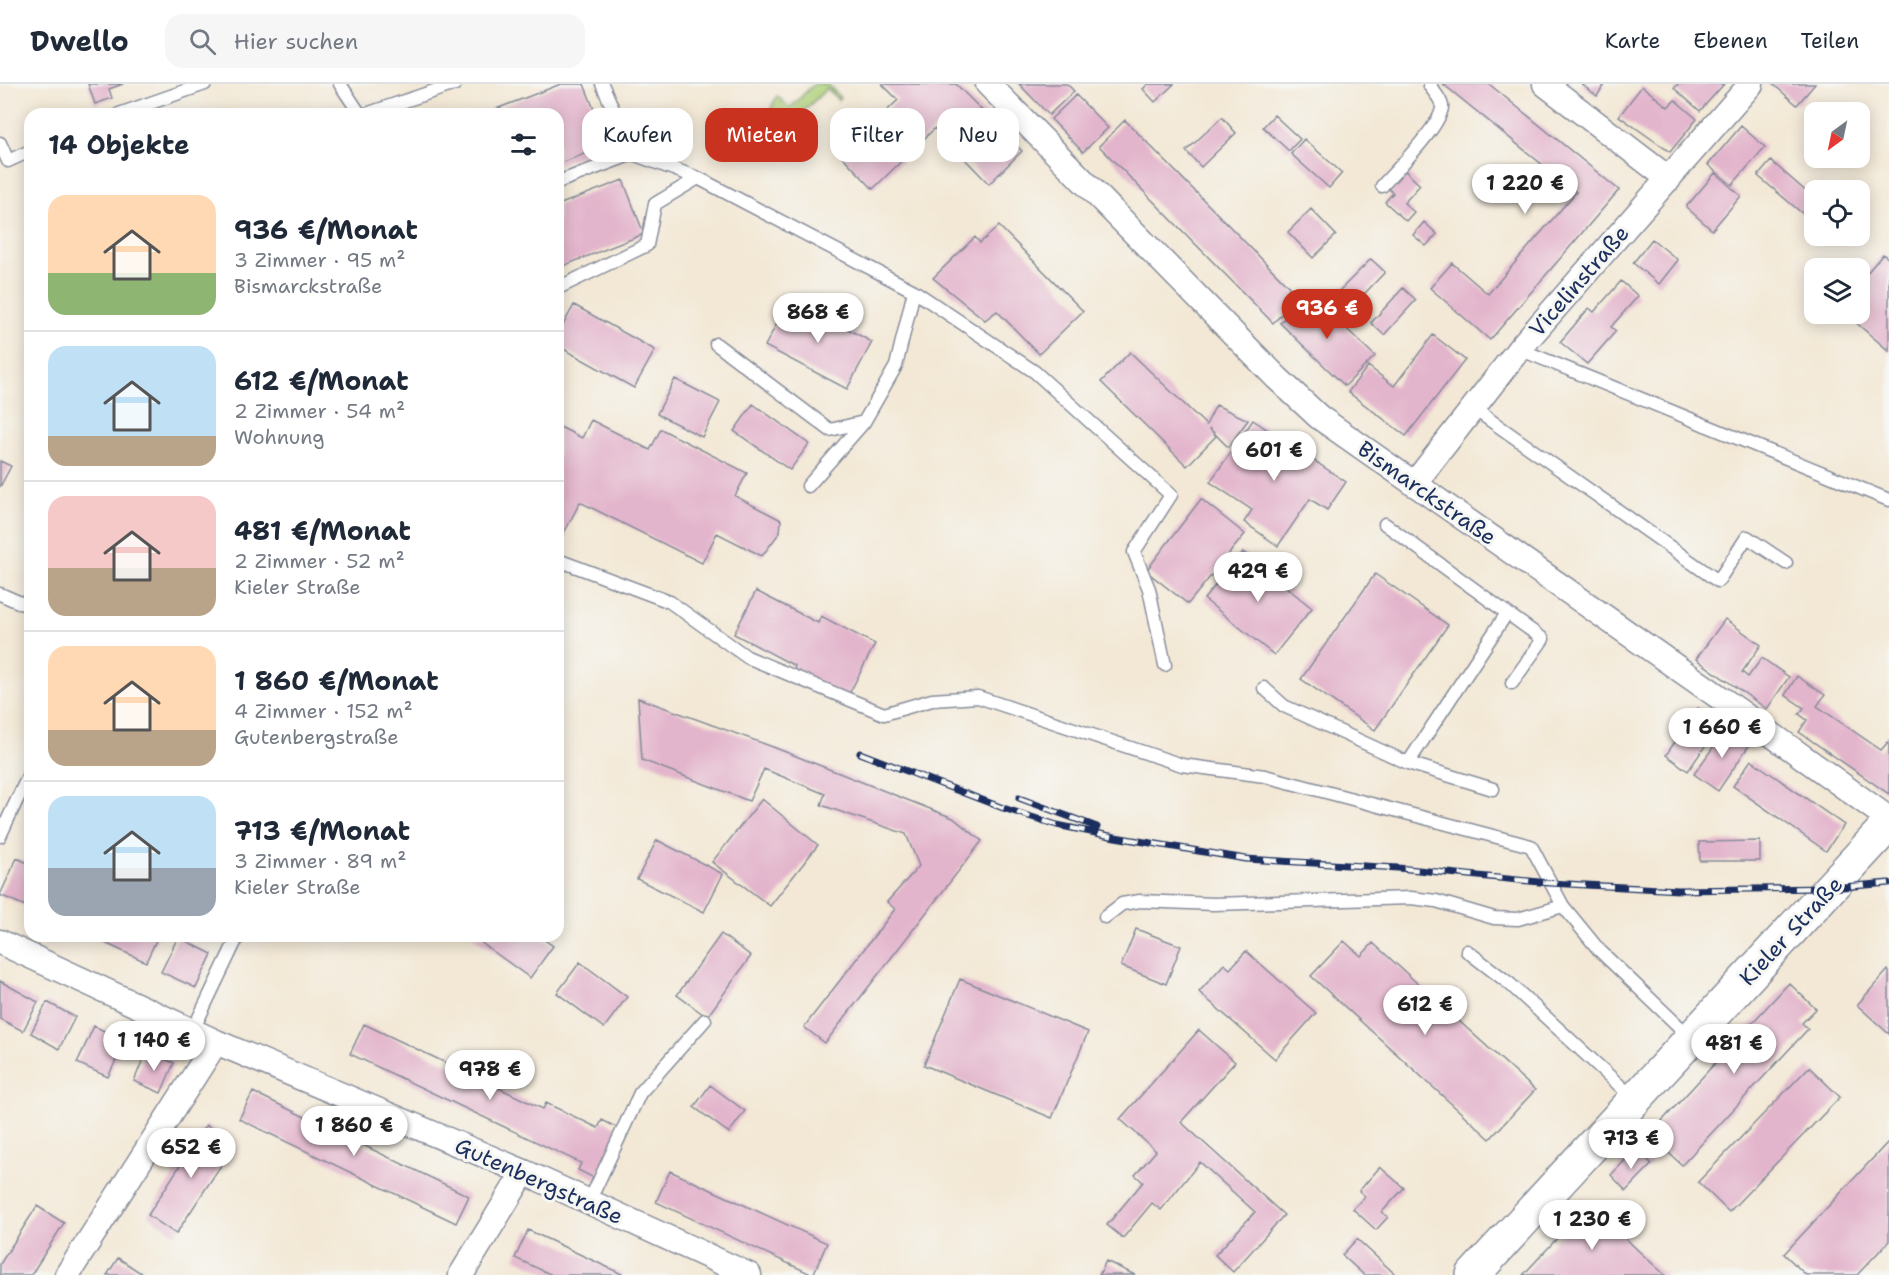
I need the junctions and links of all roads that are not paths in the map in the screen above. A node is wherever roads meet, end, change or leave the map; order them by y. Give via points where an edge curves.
1 (205, 84) edge
2 (340, 84) edge
3 (455, 84) edge
4 (602, 84) edge
5 (988, 84) edge
6 (1431, 84) edge
7 (1545, 84) edge
8 (1751, 84) edge
9 (136, 108) edge
10 (356, 108) edge
11 (384, 108) edge
12 (613, 108) edge
13 (0, 143) edge
14 (24, 154) edge
15 (4, 162) edge
16 (612, 162) edge
17 (655, 162) edge
18 (698, 178) junction
19 (1669, 179) junction
20 (564, 181) edge
21 (1382, 186) dead end
22 (564, 285) edge
23 (914, 291) junction
24 (716, 344) dead end
25 (1519, 349) junction
26 (1473, 408) junction
27 (864, 422) junction
28 (1413, 484) junction
29 (808, 486) dead end
30 (1889, 500) edge
31 (1385, 524) dead end
32 (564, 562) edge
33 (1786, 563) dead end
34 (0, 594) edge
35 (24, 604) edge
36 (1507, 613) junction
37 (1164, 664) dead end
38 (1512, 682) dead end
39 (1264, 688) dead end
40 (1408, 763) junction
41 (24, 785) edge
42 (1493, 789) dead end
43 (1889, 819) edge
44 (1889, 824) edge
45 (0, 836) edge
46 (1563, 906) junction
47 (1105, 917) dead end
48 (0, 942) edge
49 (235, 942) edge
50 (1467, 951) dead end
51 (705, 1020) dead end
52 (192, 1030) junction
53 (1691, 1038) junction
54 (216, 1042) junction
55 (1634, 1099) junction
56 (524, 1172) junction
57 (589, 1202) junction
58 (67, 1275) edge
59 (461, 1275) edge
60 (749, 1275) edge
61 (1473, 1275) edge

1 - 9 lane
2 - 10 lane
3 - 11 lane
4 - 12 lane
5 - 28 street, Bismarckstraße via 1277,378 1319,417
6 - 21 lane via 1442,108 1435,126
7 - 19 street
8 - 19 street, Vicelinstraße
13 - 15 lane
14 - 15 lane
16 - 20 lane
17 - 18 lane
18 - 22 lane via 655,204 647,245
18 - 23 lane
19 - 25 street, Vicelinstraße
23 - 27 lane via 896,366
23 - 37 lane via 1035,372 1171,495 1134,552 1149,589
24 - 27 lane via 830,430
25 - 26 street, Vicelinstraße
25 - 30 lane
26 - 28 street, Vicelinstraße
26 - 33 lane via 1718,581 1746,537
27 - 29 lane
28 - 43 street, Bismarckstraße
31 - 36 lane
32 - 46 lane via 670,602 747,657 884,714 932,700 978,698 1182,765 1265,776 1531,846
34 - 35 lane
36 - 38 lane via 1544,639
36 - 40 lane
39 - 40 lane via 1284,706
40 - 42 lane
41 - 45 lane
44 - 53 street, Kieler Straße
46 - 47 lane via 1518,919 1494,918 1411,898 1214,904 1140,901 1122,904
46 - 53 lane via 1599,950
48 - 52 street, Gutenbergstraße
49 - 52 lane
50 - 55 lane via 1510,984
51 - 57 lane via 640,1093
52 - 54 street, Gutenbergstraße
53 - 55 street, Kieler Straße
54 - 56 street, Gutenbergstraße
54 - 58 street
55 - 61 street, Kieler Straße
56 - 57 street, Gutenbergstraße
56 - 59 street
57 - 60 street, Gutenbergstraße

